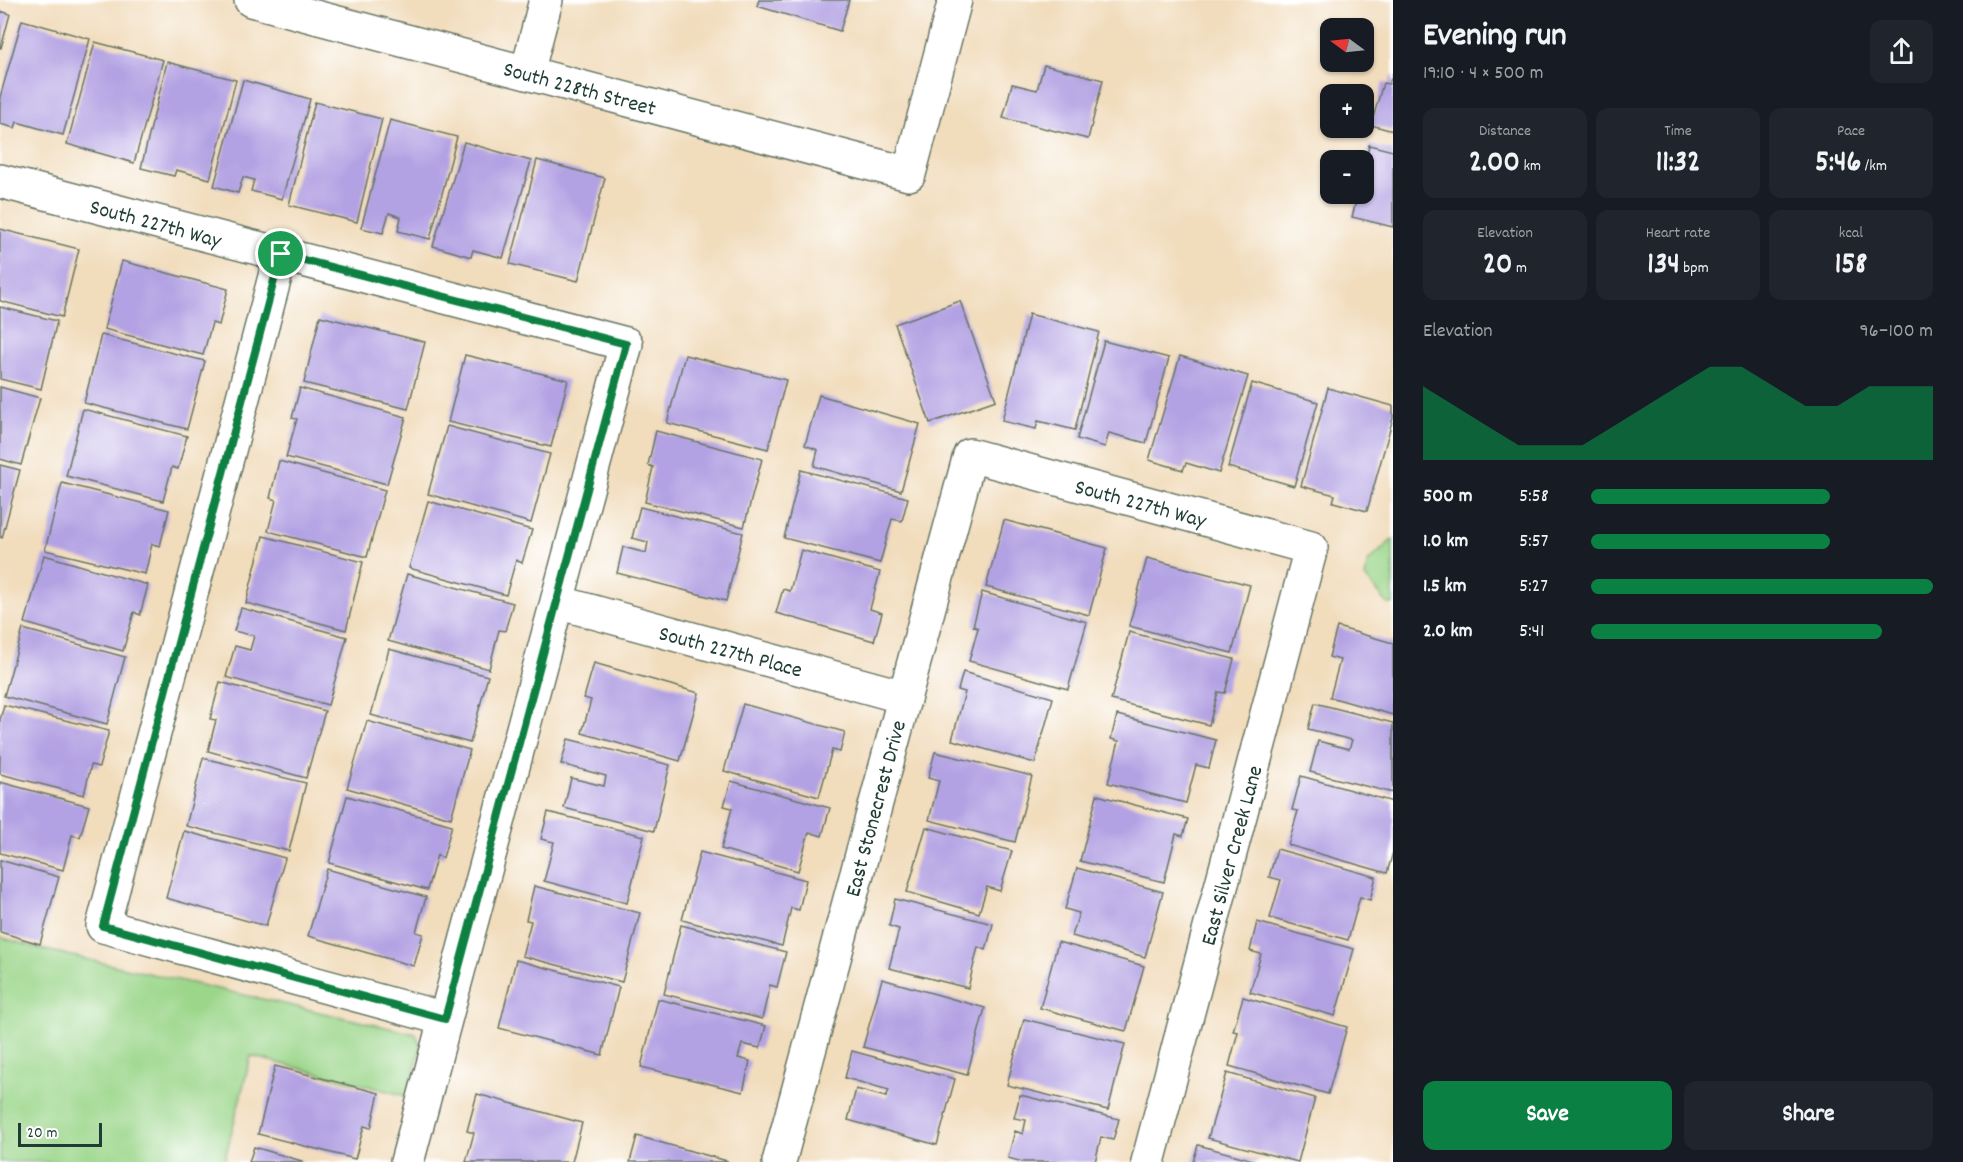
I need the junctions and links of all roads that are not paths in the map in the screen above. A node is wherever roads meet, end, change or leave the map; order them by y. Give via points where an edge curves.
1 (251, 0) edge
2 (546, 0) edge
3 (955, 0) edge
4 (527, 73) junction
5 (0, 182) edge
6 (281, 254) junction
7 (970, 455) joint
8 (1311, 548) joint
9 (557, 602) junction
10 (904, 698) junction
11 (445, 1019) junction
12 (407, 1162) edge
13 (779, 1162) edge
14 (1148, 1162) edge

1 - 4 street, South 228th Street
2 - 4 street
3 - 4 street, South 228th Street via 909,174
5 - 6 street, South 227th Way
6 - 9 street, South 227th Way via 626,344
6 - 11 street via 103,926
7 - 8 street, South 227th Way
7 - 10 street, East Stonecrest Drive
8 - 14 street, East Silver Creek Lane
9 - 10 street, South 227th Place
9 - 11 street
10 - 13 street, East Stonecrest Drive
11 - 12 street

